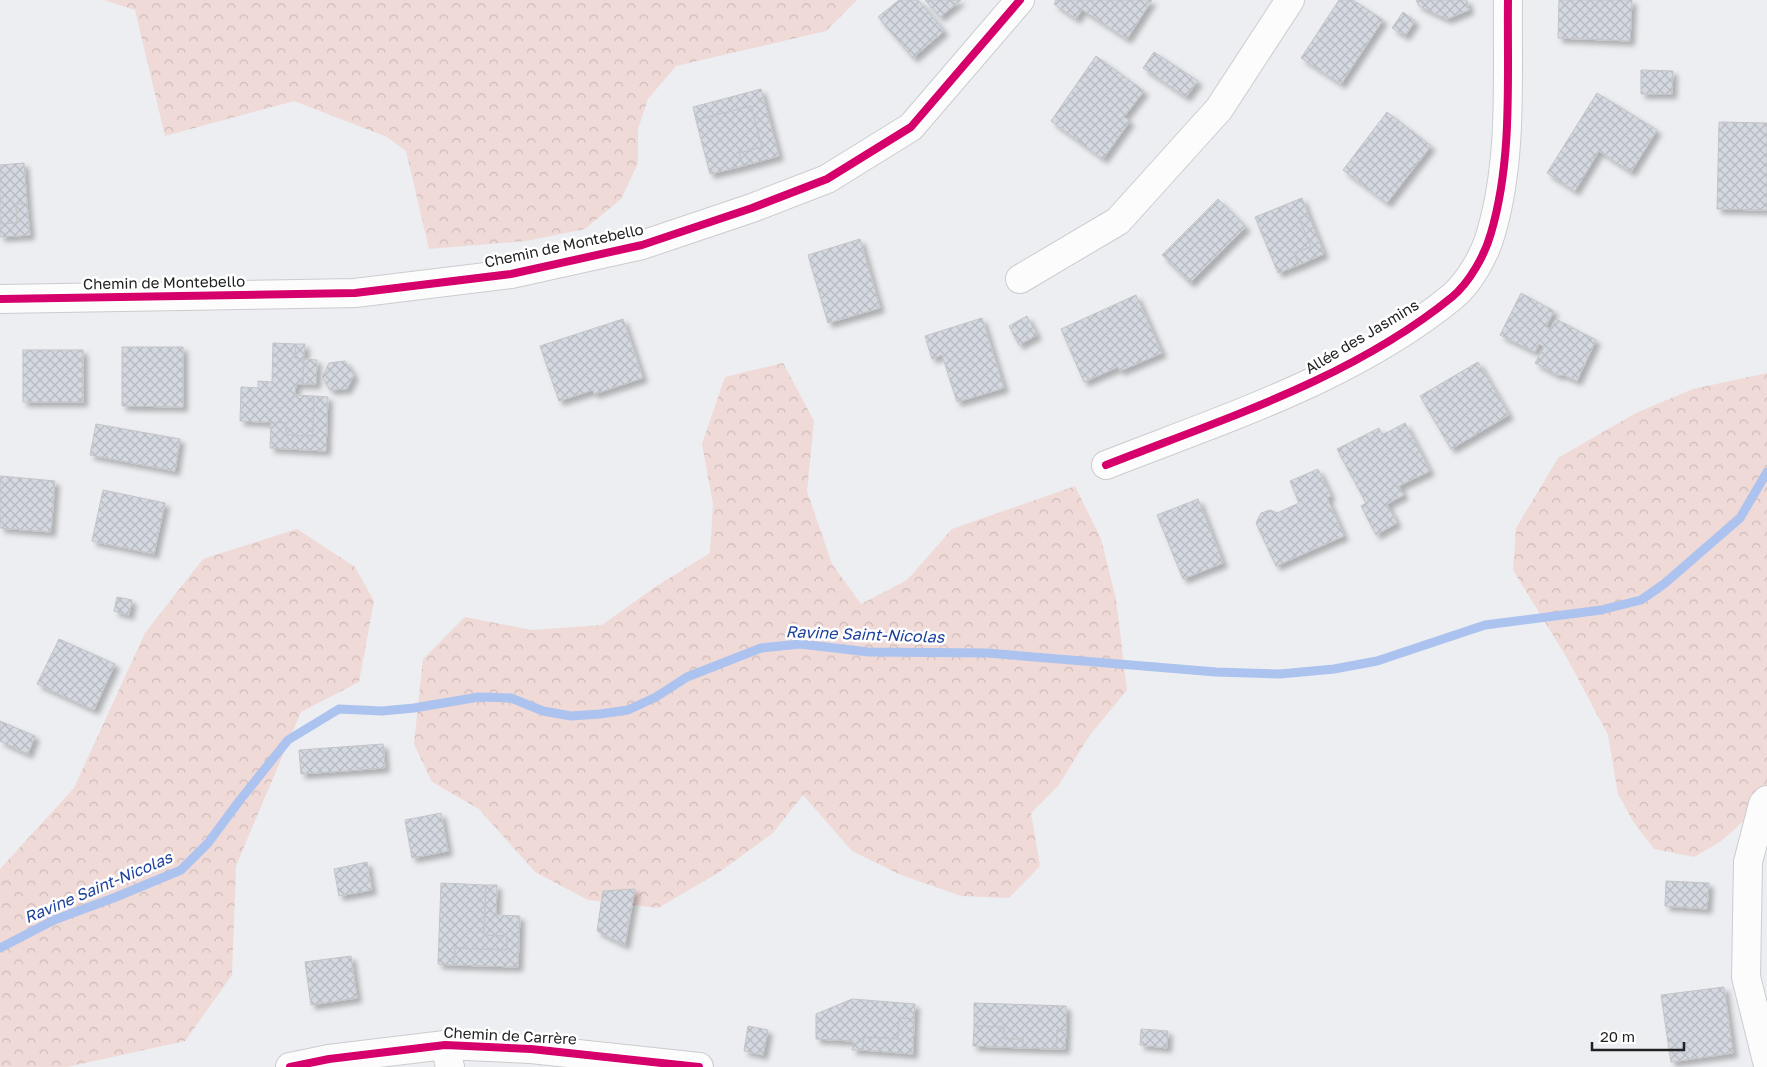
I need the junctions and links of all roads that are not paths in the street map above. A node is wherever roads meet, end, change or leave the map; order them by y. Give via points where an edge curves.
1 (1020, 0) edge
2 (1290, 0) edge
3 (1508, 0) edge
4 (1020, 279) dead end
5 (1, 304) edge
6 (1106, 465) dead end
7 (1767, 800) edge
8 (447, 1056) edge
9 (1767, 1061) edge
10 (290, 1067) edge
11 (699, 1067) edge

1 - 5 street, Chemin de Montebello via 911,127 827,179 642,245 511,274 355,294
2 - 4 street via 1219,109 1118,221
3 - 6 street, Allée des Jasmins via 1505,175 1491,235 1472,273 1453,296 1398,335 1311,384
7 - 9 street via 1763,804 1748,862 1746,977
8 - 10 street, Chemin de Carrère via 329,1059
8 - 11 street, Chemin de Carrère via 531,1049

